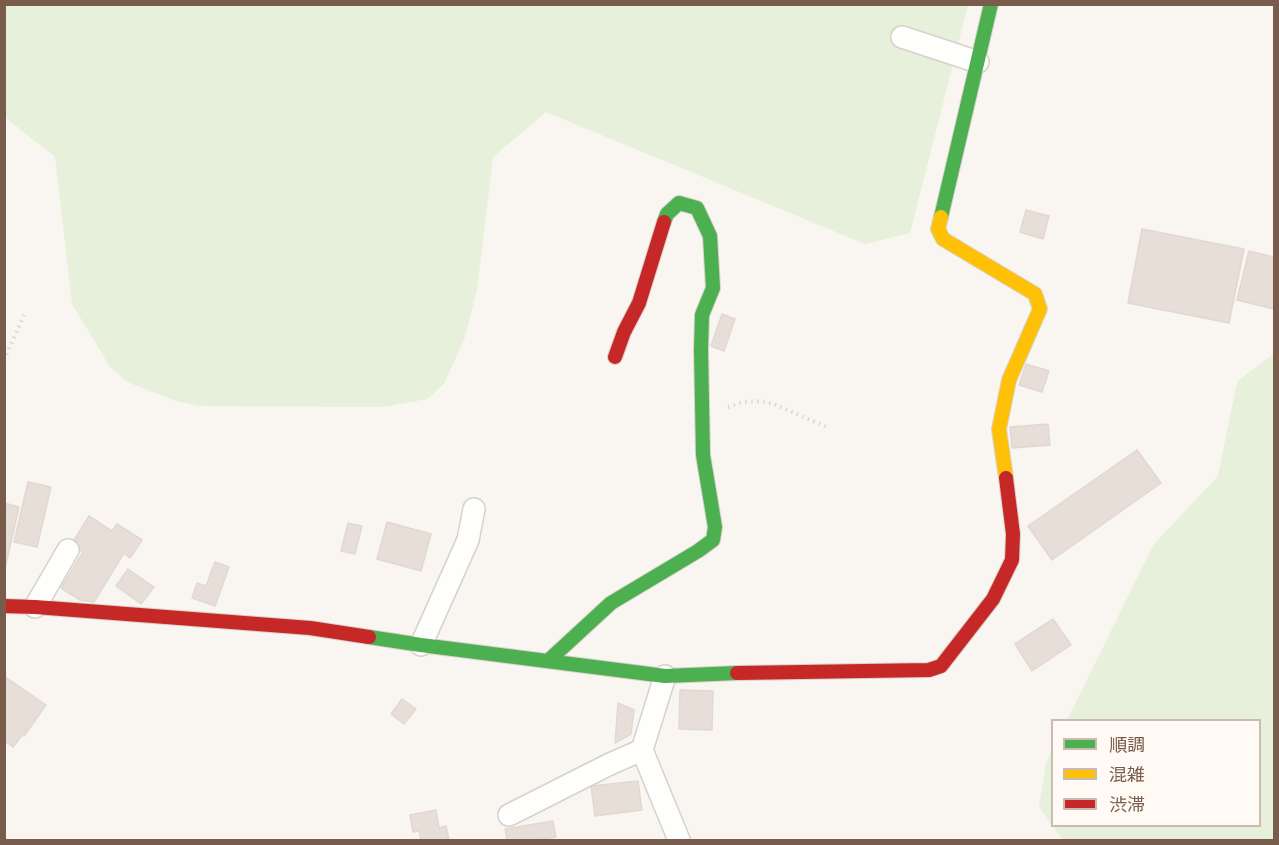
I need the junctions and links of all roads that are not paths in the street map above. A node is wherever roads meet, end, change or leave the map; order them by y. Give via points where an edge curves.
1 (991, 4) edge
2 (902, 37) dead end
3 (978, 62) junction
4 (615, 357) dead end
5 (474, 509) dead end
6 (68, 550) dead end
7 (4, 606) edge
8 (35, 607) junction
9 (421, 645) junction
10 (548, 661) junction
11 (665, 676) junction
12 (642, 750) junction
13 (509, 815) dead end
14 (679, 840) edge

1 - 3 street
2 - 3 street
3 - 11 street via 938,229 943,239 1035,294 1040,309 1009,380 999,429 1013,534 1012,560 1002,583 941,666 928,670
4 - 10 street via 639,303 667,214 679,203 697,208 710,236 713,288 702,315 701,350 703,455 715,527 713,540 611,603
5 - 9 street via 468,540
6 - 8 street
7 - 8 street
8 - 9 street via 310,628
9 - 10 street
10 - 11 street
11 - 12 street
12 - 13 street
12 - 14 street

